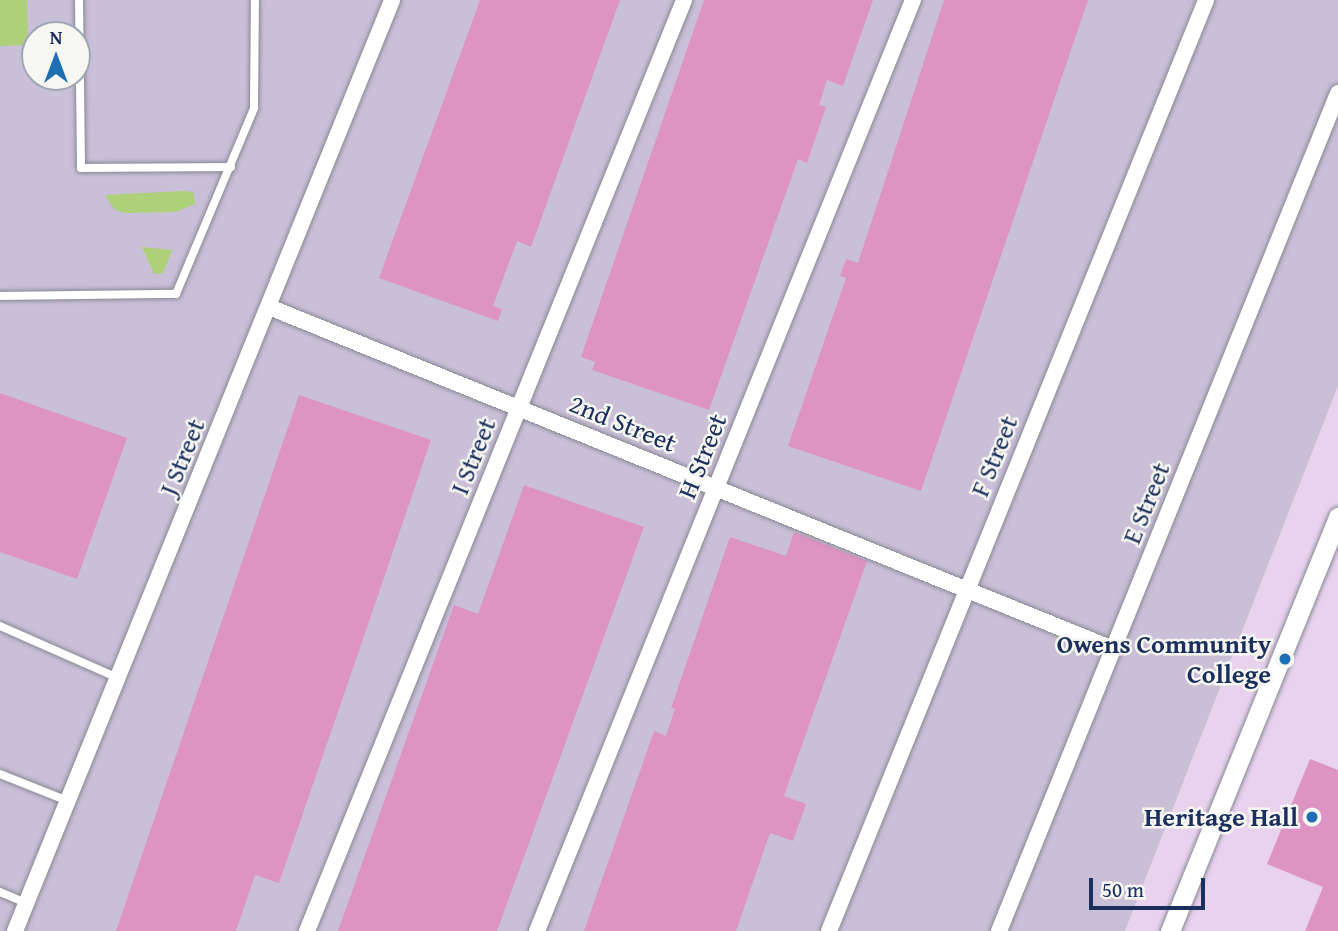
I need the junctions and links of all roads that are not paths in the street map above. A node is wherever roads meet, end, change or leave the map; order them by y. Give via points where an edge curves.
1 (79, 0) edge
2 (255, 0) edge
3 (392, 0) edge
4 (684, 0) edge
5 (913, 0) edge
6 (1206, 0) edge
7 (1338, 93) edge
8 (231, 167) junction
9 (0, 296) edge
10 (269, 307) junction
11 (519, 407) junction
12 (715, 488) junction
13 (1338, 517) edge
14 (967, 590) junction
15 (0, 626) edge
16 (1113, 649) junction
17 (118, 678) junction
18 (0, 774) edge
19 (68, 801) junction
20 (0, 892) edge
21 (26, 903) junction
22 (15, 931) edge
23 (307, 931) edge
24 (537, 931) edge
25 (829, 931) edge
26 (999, 931) edge
27 (1170, 931) edge

1 - 8 lane via 81,168
2 - 8 lane via 254,108
3 - 10 street, J Street
4 - 11 street, I Street
5 - 12 street, H Street
6 - 14 street, F Street
7 - 16 street, E Street
8 - 9 lane via 176,293
10 - 11 street, 2nd Street
10 - 17 street, J Street
11 - 12 street, 2nd Street
11 - 23 street, I Street
12 - 14 street, 2nd Street
12 - 24 street, H Street
13 - 27 street
14 - 16 street, 2nd Street
14 - 25 street, F Street
15 - 17 lane
16 - 26 street, E Street
17 - 19 street, J Street
18 - 19 lane
19 - 21 street, J Street
20 - 21 lane
21 - 22 street, J Street

